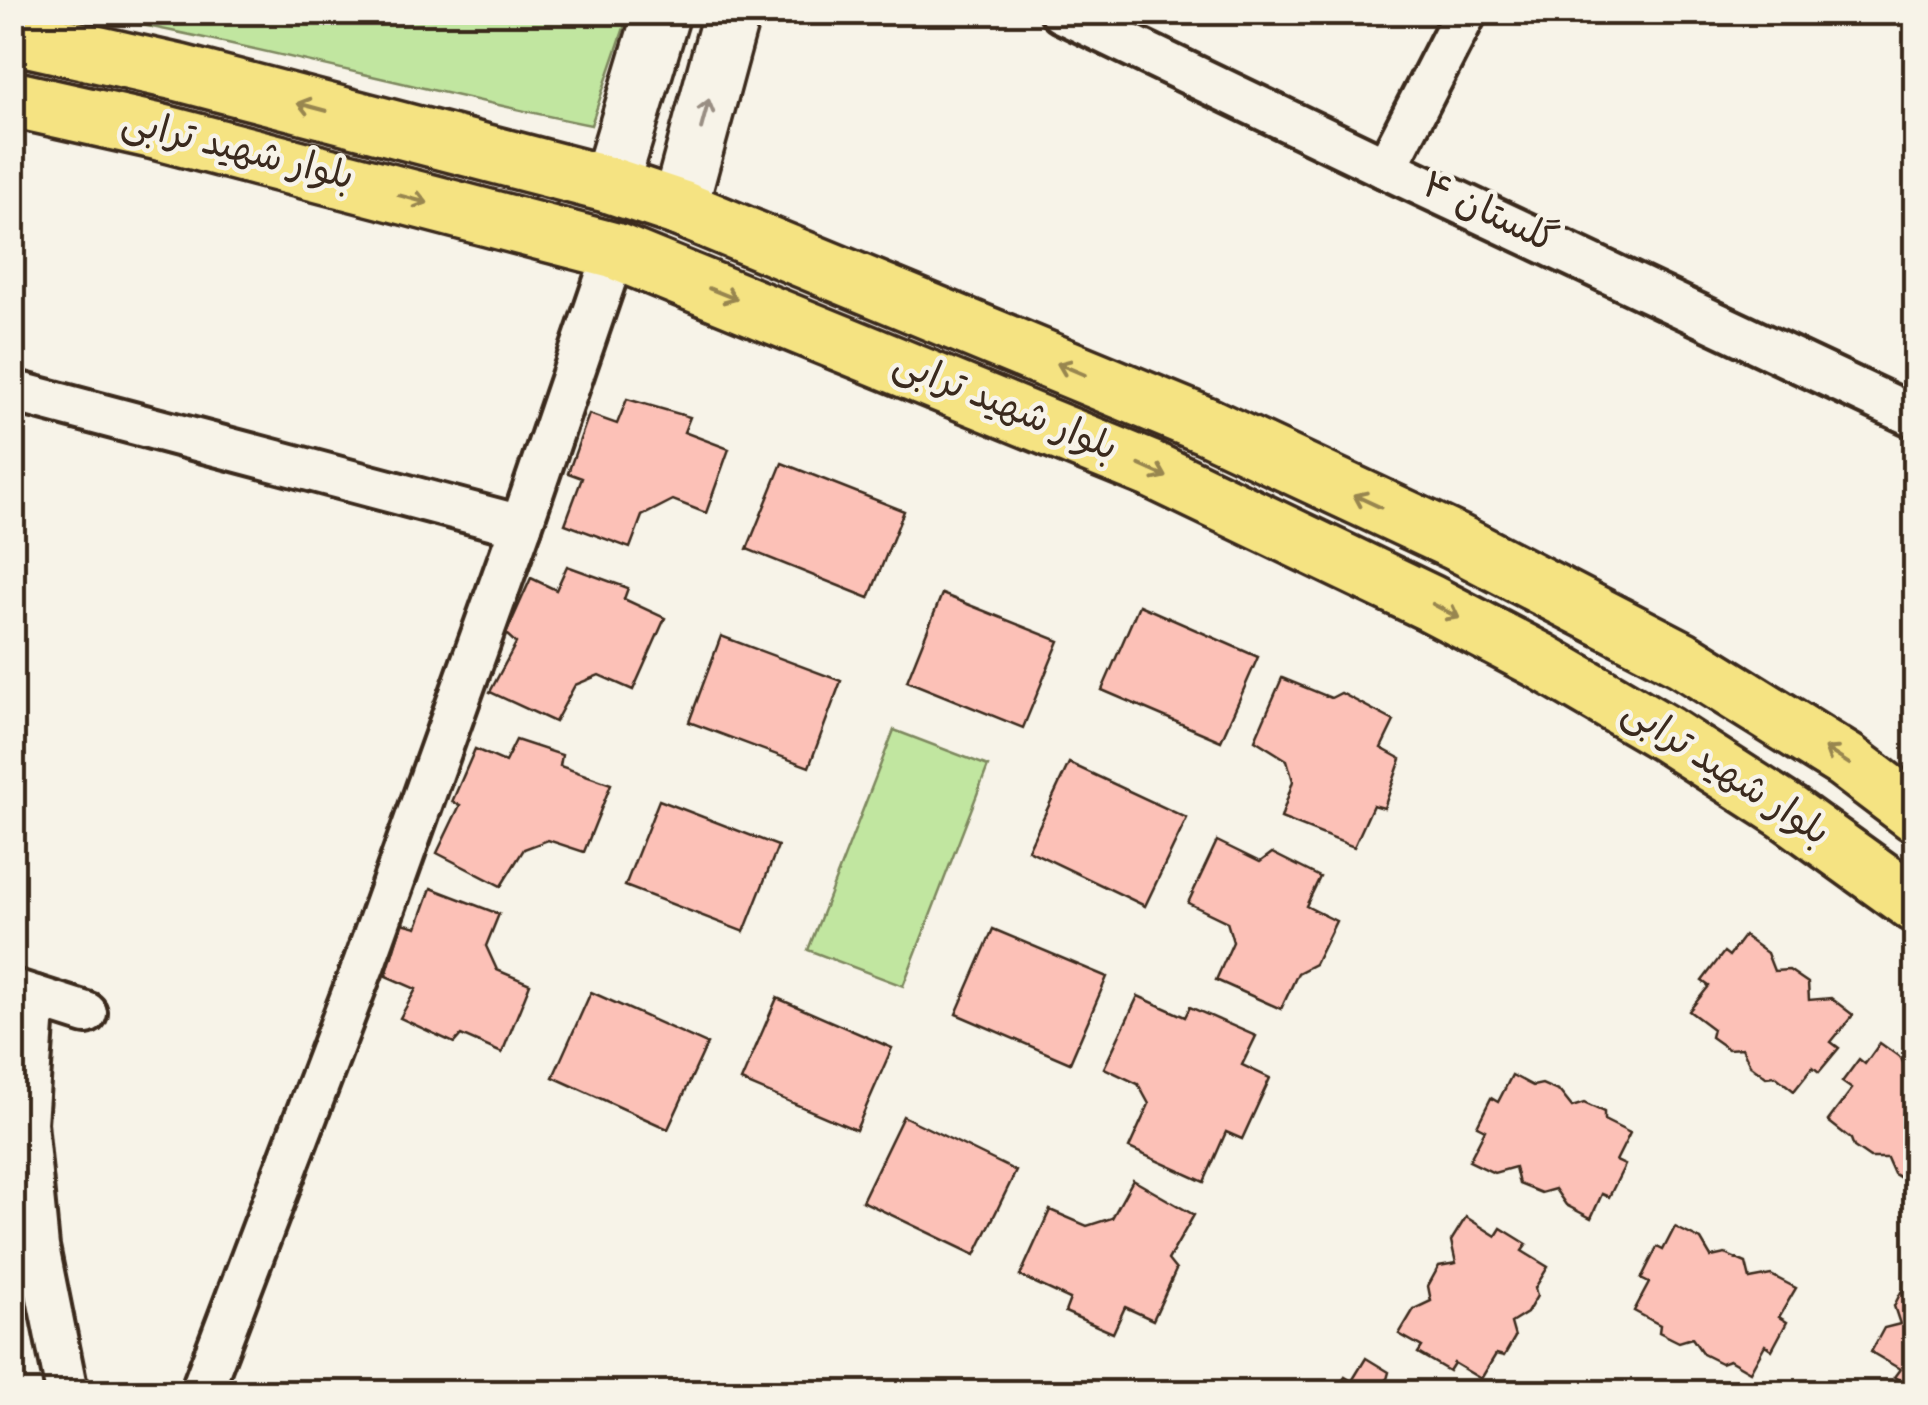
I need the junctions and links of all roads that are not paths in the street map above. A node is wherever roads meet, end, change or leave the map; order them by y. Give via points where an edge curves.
1 (662, 12) edge
2 (732, 12) edge
3 (1466, 12) edge
4 (1079, 16) edge
5 (12, 35) edge
6 (12, 99) edge
7 (1386, 168) junction
8 (610, 185) junction
9 (679, 208) junction
10 (614, 251) junction
11 (12, 392) edge
12 (1916, 416) edge
13 (521, 526) junction
14 (1916, 814) edge
15 (1916, 905) edge
16 (24, 993) edge
17 (86, 1013) dead end
18 (67, 1392) edge
19 (201, 1392) edge

1 - 8 main road
9 -> 2 main road
3 - 7 street
4 - 7 street, گلستان ۴
8 -> 5 main road, بلوار شهید ترابی
6 -> 10 main road, بلوار شهید ترابی
7 - 12 street, گلستان ۴
8 - 9 main road, بلوار شهید ترابی
8 - 10 main road
9 - 10 main road
14 -> 9 main road, بلوار شهید ترابی via 1846,761 1682,658 1456,542 1204,425
10 - 13 street
10 -> 15 main road, بلوار شهید ترابی via 1150,469 1430,602 1666,734
11 - 13 street
13 - 19 street
16 - 17 street
16 - 18 street via 26,1123 38,1247

